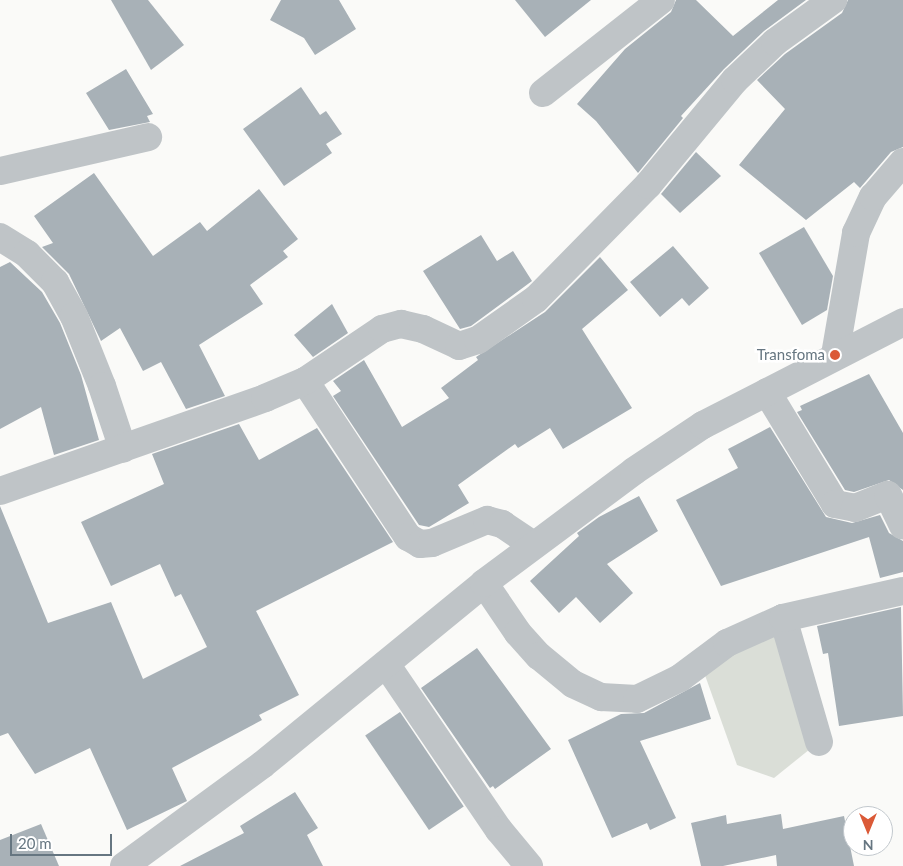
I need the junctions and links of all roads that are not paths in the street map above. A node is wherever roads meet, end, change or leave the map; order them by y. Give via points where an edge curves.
1 (661, 0) edge
2 (833, 0) edge
3 (543, 92) dead end
4 (148, 137) dead end
5 (903, 162) edge
6 (0, 171) edge
7 (0, 237) edge
8 (903, 322) edge
9 (835, 355) junction
10 (304, 381) junction
11 (767, 392) junction
12 (123, 449) junction
13 (0, 491) edge
14 (903, 526) edge
15 (534, 545) junction
16 (484, 583) junction
17 (903, 591) edge
18 (783, 618) junction
19 (386, 664) junction
20 (819, 742) dead end
21 (124, 866) edge
22 (529, 866) edge

1 - 3 street
2 - 10 street via 775,42 735,80 648,185 536,299 469,344 449,343 423,329 401,324 382,330
4 - 6 street
5 - 9 street via 873,197 856,233
7 - 12 street via 27,254 55,282 78,325
8 - 9 street
9 - 11 street
10 - 12 street via 225,414
10 - 15 street via 408,537 420,544 432,543 487,520 502,524
11 - 14 street via 835,504 855,508 888,495
11 - 15 street via 703,425
12 - 13 street
15 - 16 street
16 - 18 street via 518,633 539,656 573,684 601,697 638,698 680,678 727,643
16 - 19 street
17 - 18 street
18 - 20 street
19 - 21 street via 262,765
19 - 22 street via 499,830

